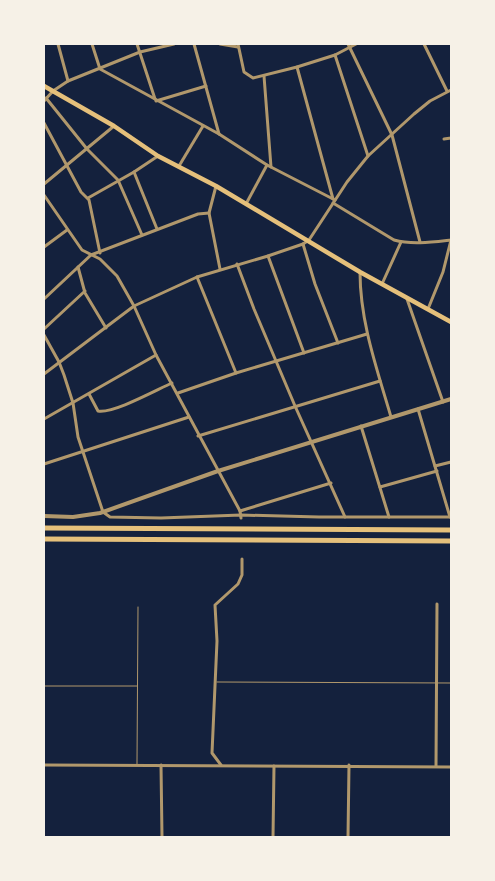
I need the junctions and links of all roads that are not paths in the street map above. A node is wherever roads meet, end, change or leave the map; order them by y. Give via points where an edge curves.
1 (58, 44) edge
2 (92, 44) edge
3 (137, 44) edge
4 (174, 44) edge
5 (194, 44) edge
6 (220, 44) edge
7 (356, 44) edge
8 (432, 44) edge
9 (238, 45) edge
10 (349, 45) edge
11 (425, 45) edge
12 (140, 52) junction
13 (335, 54) junction
14 (297, 68) junction
15 (100, 69) junction
16 (264, 76) junction
17 (68, 81) junction
18 (44, 86) edge
19 (206, 86) junction
20 (53, 91) junction
21 (449, 91) edge
22 (45, 100) edge
23 (155, 100) junction
24 (44, 123) edge
25 (114, 126) junction
26 (203, 126) junction
27 (219, 134) junction
28 (392, 135) junction
29 (451, 138) edge
30 (444, 139) dead end
31 (87, 149) junction
32 (158, 156) junction
33 (368, 156) junction
34 (66, 165) junction
35 (267, 165) junction
36 (179, 166) junction
37 (271, 168) junction
38 (134, 172) junction
39 (118, 180) junction
40 (44, 184) edge
41 (216, 186) junction
42 (44, 195) edge
43 (88, 197) junction
44 (333, 200) junction
45 (245, 204) junction
46 (209, 213) junction
47 (157, 229) junction
48 (67, 230) junction
49 (142, 235) junction
50 (309, 240) junction
51 (451, 240) edge
52 (401, 242) junction
53 (420, 242) junction
54 (303, 244) junction
55 (44, 247) edge
56 (100, 253) junction
57 (91, 255) junction
58 (268, 256) junction
59 (237, 264) junction
60 (78, 267) junction
61 (220, 269) junction
62 (360, 272) junction
63 (196, 277) junction
64 (382, 284) junction
65 (84, 291) junction
66 (407, 298) junction
67 (44, 299) edge
68 (134, 306) junction
69 (428, 309) junction
70 (451, 322) edge
71 (106, 328) junction
72 (44, 329) edge
73 (44, 334) edge
74 (367, 334) junction
75 (338, 343) junction
76 (304, 353) junction
77 (156, 355) junction
78 (276, 361) junction
79 (59, 362) junction
80 (236, 373) junction
81 (44, 374) edge
82 (380, 381) junction
83 (172, 383) junction
84 (178, 393) junction
85 (90, 394) junction
86 (451, 399) edge
87 (443, 402) junction
88 (73, 403) junction
89 (295, 406) junction
90 (418, 409) junction
91 (189, 417) junction
92 (391, 417) junction
93 (44, 419) edge
94 (361, 425) junction
95 (198, 436) junction
96 (312, 441) junction
97 (83, 451) junction
98 (451, 462) edge
99 (44, 464) edge
100 (435, 466) junction
101 (218, 470) junction
102 (437, 471) junction
103 (331, 482) junction
104 (380, 487) junction
105 (103, 512) junction
106 (241, 515) junction
107 (44, 516) edge
108 (345, 516) junction
109 (389, 517) junction
110 (451, 517) edge
111 (44, 528) edge
112 (451, 530) edge
113 (44, 539) edge
114 (451, 541) edge
115 (242, 559) dead end
116 (437, 604) dead end
117 (138, 607) dead end
118 (215, 682) junction
119 (437, 683) junction
120 (451, 683) edge
121 (44, 686) edge
122 (138, 686) junction
123 (44, 765) edge
124 (161, 765) junction
125 (137, 766) junction
126 (221, 766) junction
127 (274, 766) junction
128 (349, 766) junction
129 (436, 766) junction
130 (451, 767) edge
131 (162, 837) edge
132 (273, 837) edge
133 (348, 837) edge

1 - 17 street
2 - 15 street
3 - 12 street
4 - 12 street
5 - 19 street
6 - 9 street
7 - 10 street
8 - 11 street
9 - 16 street via 244,72 253,78
10 - 13 street
10 - 28 street
11 - 21 street
12 - 15 street
12 - 23 street
13 - 14 street
13 - 33 street
14 - 16 street
14 - 44 street
15 - 17 street
15 - 23 street
16 - 37 street
17 - 20 street
18 - 20 main road
19 - 23 street
19 - 27 street
20 - 22 street
20 - 25 main road
21 - 28 street via 414,114
22 - 31 street
23 - 26 street
24 - 34 street
25 - 31 street
25 - 32 main road
26 - 27 street
26 - 36 street
27 - 35 street
28 - 33 street
28 - 53 street
29 - 30 street
31 - 34 street
31 - 39 street
32 - 36 main road
32 - 38 street
33 - 44 street
34 - 40 street
34 - 43 street via 81,192
35 - 37 street
35 - 45 street
36 - 41 main road
37 - 44 street
38 - 39 street
38 - 47 street
39 - 43 street
39 - 49 street
41 - 45 main road
41 - 46 street
42 - 48 street
43 - 56 street
44 - 50 street
44 - 52 street
45 - 50 main road
46 - 47 street
46 - 61 street
47 - 49 street
48 - 55 street
48 - 57 street via 82,250
49 - 56 street
50 - 54 street
50 - 62 main road
51 - 53 street
51 - 69 street via 443,272
52 - 53 street
52 - 64 street
54 - 58 street
54 - 75 street
56 - 57 street
57 - 60 street
57 - 68 street via 100,259 117,276
58 - 59 street
58 - 76 street
59 - 61 street
59 - 78 street
60 - 65 street
60 - 67 street
61 - 63 street
62 - 64 main road
62 - 74 street
63 - 68 street
63 - 80 street
64 - 66 main road
65 - 71 street
65 - 72 street
66 - 69 main road
66 - 87 street
68 - 71 street
68 - 77 street
69 - 70 main road
71 - 79 street
73 - 79 street
74 - 75 street
74 - 82 street
75 - 76 street
76 - 78 street
77 - 83 street
77 - 85 street
78 - 80 street
78 - 89 street
79 - 81 street
79 - 88 street
80 - 84 street
82 - 89 street
82 - 92 street
83 - 84 street
83 - 85 street via 102,412 98,411
84 - 91 street
85 - 88 street
86 - 87 street
87 - 90 street
88 - 93 street
88 - 97 street
89 - 95 street
89 - 96 street
90 - 92 street
90 - 100 street
91 - 95 street
91 - 97 street
92 - 94 street
94 - 96 street
94 - 104 street
95 - 101 street
96 - 101 street
96 - 103 street
97 - 99 street
97 - 105 street
98 - 100 street
100 - 102 street
101 - 105 street
101 - 106 street
102 - 104 street
102 - 110 street
103 - 106 street
103 - 108 street
104 - 109 street
105 - 106 street via 110,517 123,518
105 - 107 street via 73,517
106 - 108 street
108 - 109 street
109 - 110 street
111 - 112 highway
113 - 114 highway
115 - 118 street via 242,575 238,584 215,605
116 - 119 street
117 - 122 lane
118 - 119 lane
118 - 126 street via 212,753
119 - 120 lane
119 - 129 street
121 - 122 lane
122 - 125 lane
123 - 125 street
124 - 125 street
124 - 126 street
124 - 131 street
126 - 127 street
127 - 128 street
127 - 132 street
128 - 129 street
128 - 133 street
129 - 130 street

